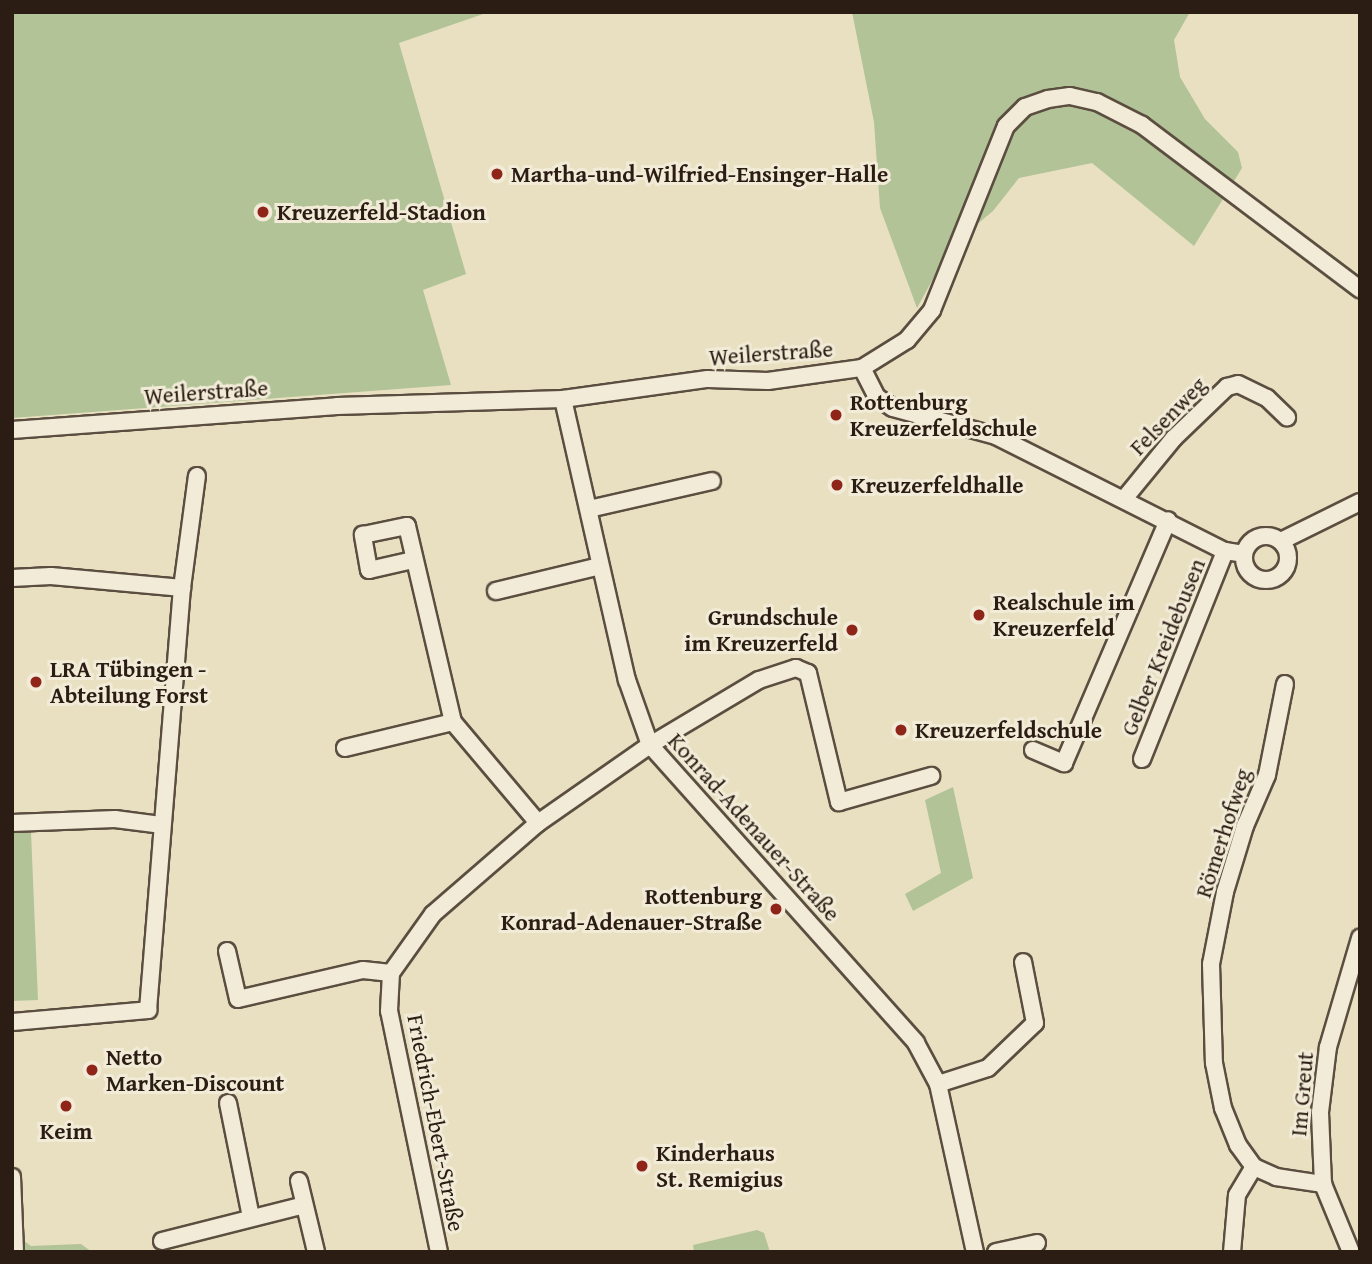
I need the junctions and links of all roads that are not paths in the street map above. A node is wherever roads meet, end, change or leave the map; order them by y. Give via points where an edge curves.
1 (1360, 289) edge
2 (862, 368) junction
3 (563, 399) junction
4 (1287, 417) dead end
5 (12, 430) edge
6 (197, 476) dead end
7 (712, 481) dead end
8 (1124, 499) junction
9 (1360, 502) edge
10 (589, 509) junction
11 (1168, 520) junction
12 (1281, 541) junction
13 (1225, 551) junction
14 (1244, 554) junction
15 (413, 560) dead end
16 (600, 566) junction
17 (12, 578) edge
18 (182, 587) junction
19 (496, 590) dead end
20 (1285, 684) dead end
21 (453, 722) junction
22 (650, 745) junction
23 (345, 748) dead end
24 (1033, 750) dead end
25 (1142, 759) dead end
26 (931, 776) dead end
27 (12, 823) edge
28 (538, 823) junction
29 (161, 825) junction
30 (1360, 938) edge
31 (226, 951) dead end
32 (1023, 962) dead end
33 (391, 973) junction
34 (12, 1022) edge
35 (938, 1084) junction
36 (228, 1103) dead end
37 (1254, 1167) junction
38 (12, 1177) edge
39 (299, 1181) dead end
40 (1323, 1184) junction
41 (304, 1205) junction
42 (251, 1217) junction
43 (162, 1241) dead end
44 (1037, 1243) dead end
45 (15, 1252) edge
46 (316, 1252) edge
47 (439, 1252) edge
48 (975, 1252) edge
49 (996, 1252) edge
50 (1232, 1252) edge
51 (1351, 1252) edge

1 - 2 street, Weilerstraße via 1142,125 1097,102 1070,96 1048,99 1025,107 1006,126 932,310 907,340
2 - 3 street, Weilerstraße via 768,381 708,379
2 - 8 street, Gelber Kreidebusen via 877,397 893,408 996,436
3 - 5 street, Weilerstraße via 337,406
3 - 10 street, Konrad-Adenauer-Straße
4 - 8 street, Felsenweg via 1267,398 1238,384 1227,387 1174,438
6 - 18 street
7 - 10 street
8 - 11 street, Gelber Kreidebusen
9 - 12 street
10 - 16 street, Konrad-Adenauer-Straße
11 - 13 street, Gelber Kreidebusen
11 - 24 street, Gelber Kreidebusen via 1064,763
12 - 14 street via 1259,537
12 - 14 street, Gelber Kreidebusen via 1289,559 1279,577 1269,580 1250,573
13 - 14 street, Gelber Kreidebusen
13 - 25 street, Gelber Kreidebusen
15 - 21 street
16 - 19 street
16 - 22 street, Konrad-Adenauer-Straße via 627,680
17 - 18 street via 51,576
18 - 29 street
20 - 37 street, Römerhofweg via 1267,775 1229,878 1212,964 1214,1063 1223,1108 1238,1145
21 - 23 street
21 - 28 street
22 - 26 street via 759,680 802,667 812,686 839,802
22 - 28 street
22 - 35 street, Konrad-Adenauer-Straße via 916,1043
27 - 29 street via 115,819
28 - 33 street via 433,914
29 - 34 street via 148,1010
30 - 40 street, Im Greut via 1328,1047 1320,1106
31 - 33 street via 238,999 363,970
32 - 35 street via 1035,1023 988,1068
33 - 47 street, Friedrich-Ebert-Straße via 389,1011 396,1052
35 - 48 street, Konrad-Adenauer-Straße
36 - 42 street
37 - 40 street via 1276,1177
37 - 50 street via 1237,1195
38 - 45 street
39 - 41 street
40 - 51 street, Im Greut
41 - 42 street
41 - 46 street
42 - 43 street
44 - 49 street

